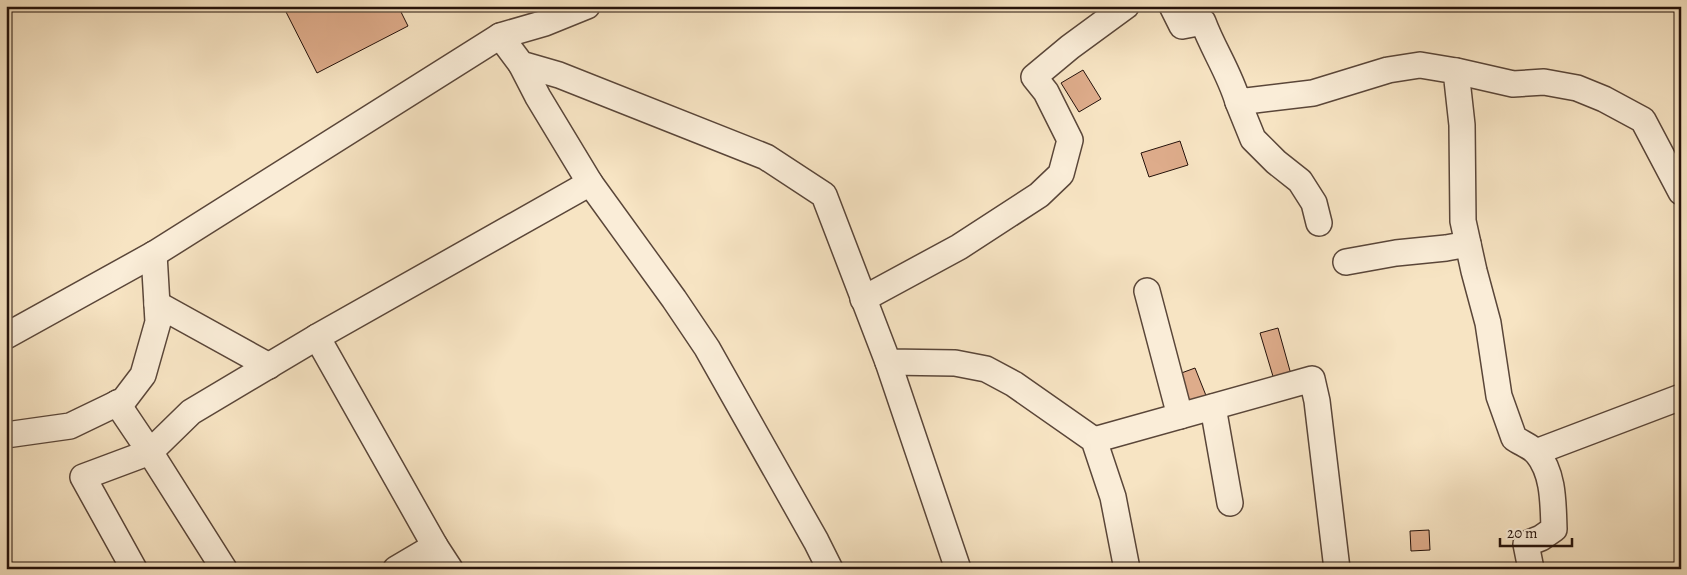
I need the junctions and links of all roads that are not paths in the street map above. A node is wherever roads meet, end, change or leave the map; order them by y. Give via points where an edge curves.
1 (587, 6) edge
2 (1126, 6) edge
3 (1172, 6) edge
4 (540, 14) edge
5 (500, 36) junction
6 (521, 64) junction
7 (1456, 71) junction
8 (1238, 102) junction
9 (590, 183) junction
10 (1681, 192) edge
11 (1319, 223) dead end
12 (1468, 244) junction
13 (154, 254) junction
14 (1346, 262) dead end
15 (1147, 291) dead end
16 (863, 299) junction
17 (157, 304) junction
18 (6, 336) edge
19 (317, 337) junction
20 (888, 362) junction
21 (269, 366) junction
22 (1681, 397) edge
23 (117, 403) junction
24 (1213, 407) junction
25 (1180, 416) junction
26 (6, 435) edge
27 (1094, 440) junction
28 (150, 452) junction
29 (1536, 452) junction
30 (1230, 503) dead end
31 (435, 546) junction
32 (134, 569) edge
33 (224, 569) edge
34 (396, 569) edge
35 (450, 569) edge
36 (830, 569) edge
37 (958, 569) edge
38 (1127, 569) edge
39 (1337, 569) edge
40 (1531, 569) edge

1 - 4 street
2 - 16 street via 1034,77 1046,92 1070,140 1061,174 1039,195 959,247
3 - 8 street via 1182,26 1203,22 1234,86
4 - 5 street
5 - 6 street
5 - 13 street
6 - 9 street
6 - 16 street via 559,75 766,158 824,195
7 - 8 street via 1420,65 1388,70 1314,93
7 - 10 street via 1513,84 1544,82 1577,88 1604,99 1643,120
7 - 12 street via 1462,125 1463,221
8 - 11 street via 1252,138 1300,181 1314,204
9 - 19 street
9 - 36 street via 707,348
12 - 14 street
12 - 29 street via 1488,323 1499,396 1514,438
13 - 17 street
13 - 18 street
15 - 25 street
16 - 20 street
17 - 21 street
17 - 23 street via 158,322 143,376 124,400
19 - 21 street
19 - 31 street
20 - 27 street via 955,363 986,369 1014,384
20 - 37 street
21 - 28 street via 191,412
22 - 29 street
23 - 26 street via 70,426
23 - 28 street
24 - 25 street
24 - 30 street
24 - 39 street via 1312,379
25 - 27 street
27 - 38 street via 1113,497
28 - 32 street via 83,477
28 - 33 street
29 - 40 street via 1548,472 1554,529 1526,544
31 - 34 street
31 - 35 street

